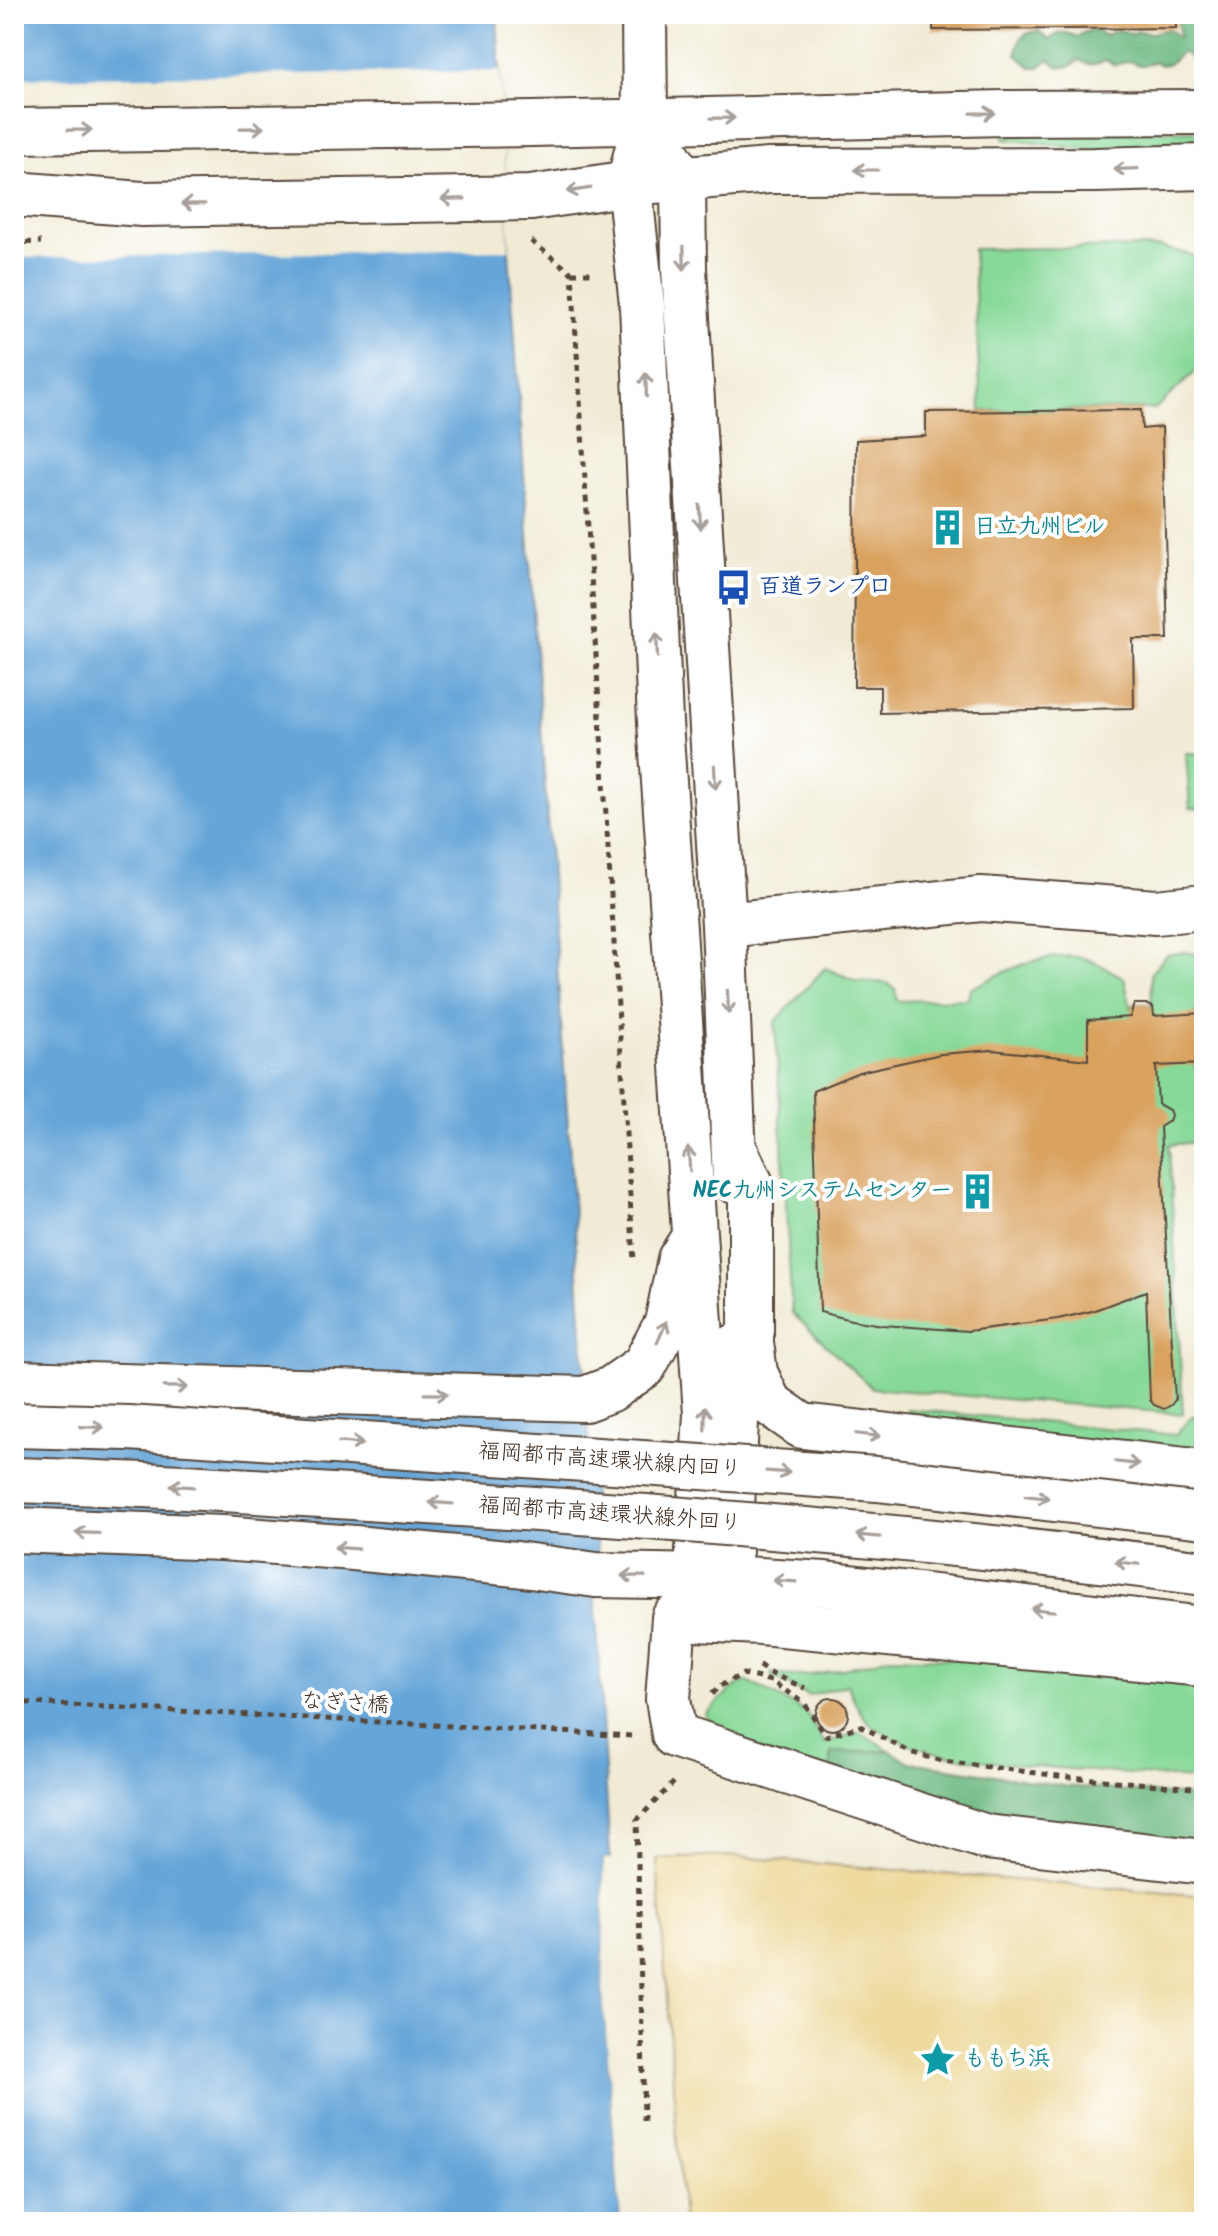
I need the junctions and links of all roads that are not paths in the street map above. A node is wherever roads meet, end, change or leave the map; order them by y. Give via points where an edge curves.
1 (644, 14) edge
2 (1204, 112) edge
3 (645, 119) junction
4 (14, 131) edge
5 (1204, 167) edge
6 (683, 180) junction
7 (629, 183) junction
8 (14, 194) edge
9 (1204, 907) edge
10 (724, 925) junction
11 (735, 1150) junction
12 (694, 1237) junction
13 (14, 1383) edge
14 (14, 1425) edge
15 (1204, 1472) edge
16 (14, 1480) edge
17 (1204, 1516) edge
18 (14, 1530) edge
19 (1204, 1573) edge
20 (711, 1577) junction
21 (1204, 1629) edge
22 (1204, 1664) edge
23 (1204, 1862) edge

1 - 3 main road
3 -> 2 main road
4 -> 3 main road
3 - 6 main road
3 - 7 main road
5 -> 6 main road via 769,171
6 - 7 main road
6 -> 10 main road
7 -> 8 main road via 530,218 142,204
12 -> 7 main road via 660,722 642,305
9 - 10 main road via 1156,912 981,899
10 -> 11 main road
11 -> 15 main road via 751,1184 755,1373 769,1403 780,1411 802,1426 843,1432
11 - 20 main road via 736,1421 730,1551
13 -> 12 main road via 585,1399 644,1366 667,1323 680,1259
20 -> 12 main road via 698,1551 706,1414
14 -> 17 main road, 福岡都市高速環状線内回り, bridge via 129,1428 877,1479
19 -> 16 main road, 福岡都市高速環状線外回り, bridge via 875,1536 593,1512
20 -> 18 main road via 596,1575 222,1538
21 -> 20 main road via 825,1584
22 - 23 main road via 674,1618 668,1699 672,1725 986,1837

